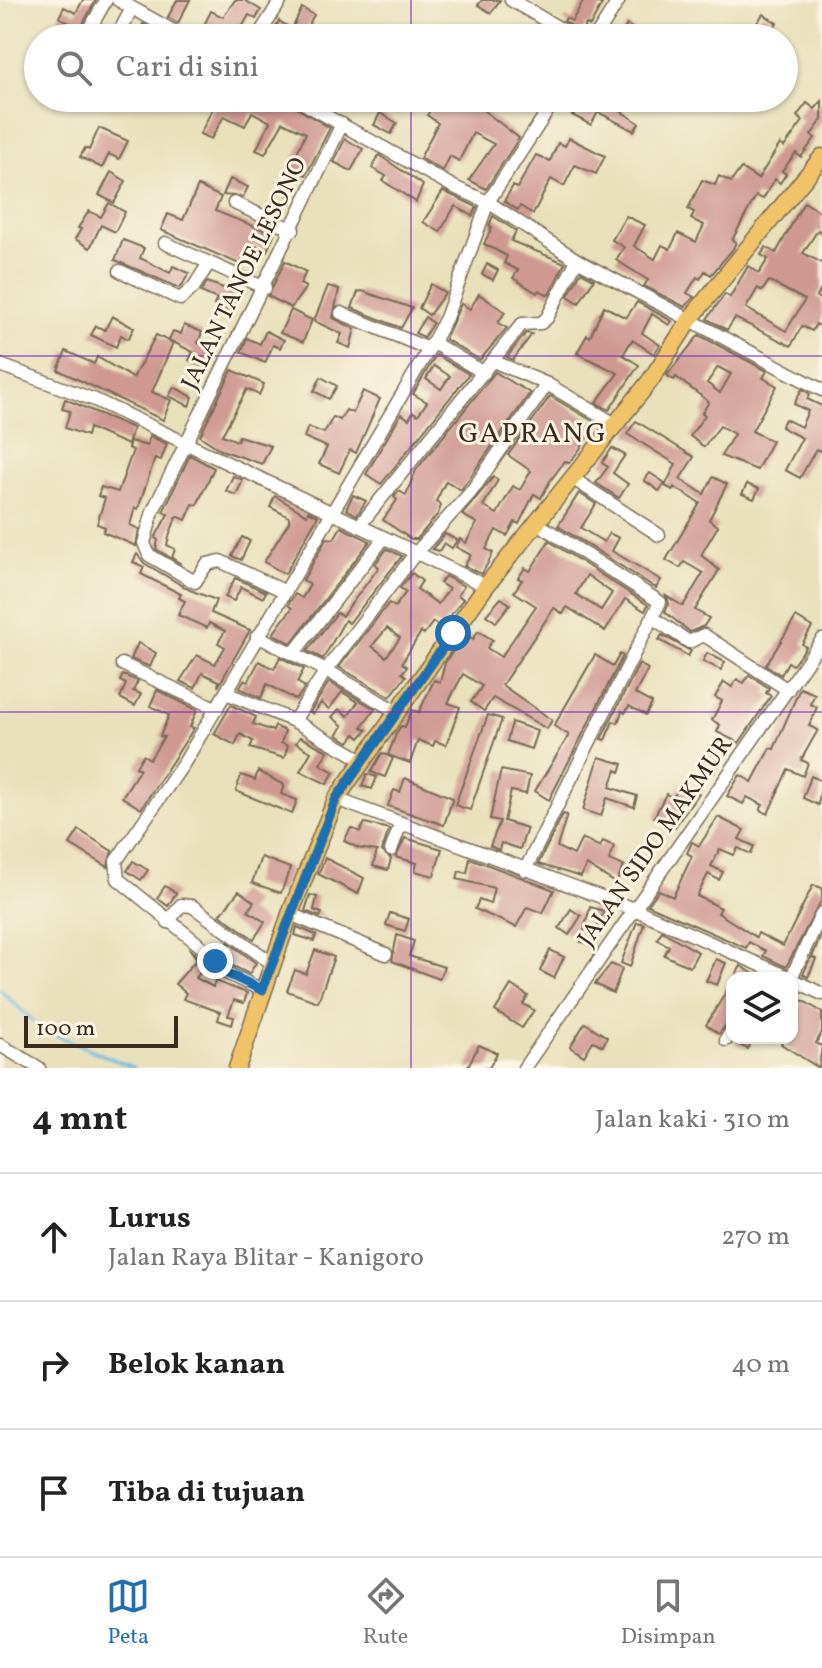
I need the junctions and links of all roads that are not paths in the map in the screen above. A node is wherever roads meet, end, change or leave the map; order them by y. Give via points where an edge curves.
1 (106, 0) edge
2 (118, 0) edge
3 (281, 0) edge
4 (511, 0) edge
5 (619, 0) edge
6 (132, 8) junction
7 (92, 24) edge
8 (123, 24) edge
9 (161, 24) edge
10 (266, 24) edge
11 (552, 24) edge
12 (604, 24) edge
13 (320, 112) edge
14 (547, 112) edge
15 (342, 124) junction
16 (822, 157) edge
17 (488, 202) junction
18 (234, 203) dead end
19 (293, 230) junction
20 (165, 243) dead end
21 (577, 260) junction
22 (209, 263) junction
23 (120, 271) dead end
24 (265, 288) junction
25 (341, 313) dead end
26 (691, 318) junction
27 (430, 345) junction
28 (493, 361) junction
29 (0, 365) edge
30 (484, 373) junction
31 (547, 384) junction
32 (822, 390) edge
33 (615, 424) junction
34 (185, 443) junction
35 (572, 478) junction
36 (331, 510) junction
37 (537, 523) junction
38 (359, 526) junction
39 (659, 535) dead end
40 (384, 538) junction
41 (415, 554) junction
42 (486, 586) junction
43 (284, 591) junction
44 (653, 618) junction
45 (257, 636) junction
46 (822, 640) edge
47 (293, 654) junction
48 (122, 664) dead end
49 (326, 670) junction
50 (788, 690) junction
51 (226, 693) junction
52 (217, 709) junction
53 (397, 712) junction
54 (294, 721) junction
55 (363, 760) junction
56 (336, 799) junction
57 (401, 823) junction
58 (391, 850) dead end
59 (525, 870) junction
60 (634, 909) junction
61 (822, 913) edge
62 (290, 914) junction
63 (168, 922) junction
64 (386, 954) dead end
65 (272, 963) junction
66 (760, 972) edge
67 (794, 972) edge
68 (798, 982) edge
69 (262, 990) junction
70 (822, 994) edge
71 (0, 1045) edge
72 (39, 1068) edge
73 (237, 1068) edge
74 (524, 1068) edge

1 - 7 street
2 - 6 street
3 - 10 street
4 - 11 street
5 - 12 street
6 - 8 street
6 - 9 street
13 - 15 street
14 - 17 street
15 - 17 street
15 - 19 street, JALAN TANOE LESONO
16 - 26 main road
17 - 21 street
17 - 27 street via 461,280
18 - 19 street
19 - 24 street, JALAN TANOE LESONO
20 - 22 street
21 - 26 street
21 - 28 street via 547,318 524,323
22 - 23 street via 180,299
22 - 24 street
24 - 34 street, JALAN TANOE LESONO
25 - 27 street
26 - 32 street
26 - 33 main road
27 - 30 street
27 - 36 street
28 - 30 street
28 - 31 street
29 - 34 street via 95,400
30 - 38 street
31 - 33 street
31 - 41 street via 471,492
33 - 35 main road
34 - 36 street
34 - 43 street, JALAN TANOE LESONO via 153,511 146,551 195,582 207,564 220,561
35 - 37 main road
35 - 39 street
36 - 38 street
36 - 43 street
37 - 42 main road
37 - 44 street via 659,600
38 - 40 street
40 - 41 street
40 - 47 street
41 - 42 street
41 - 49 street
42 - 53 main road
43 - 45 street
44 - 50 street via 689,642 704,635
44 - 59 street
45 - 47 street
45 - 51 street
46 - 50 street, JALAN SIDO MAKMUR
47 - 49 street
48 - 52 street
49 - 53 street
49 - 54 street
50 - 60 street, JALAN SIDO MAKMUR
51 - 52 street
51 - 54 street
52 - 63 street via 116,861 118,879
53 - 55 main road
54 - 55 street
55 - 56 main road
56 - 57 street
56 - 62 main road
57 - 58 street
57 - 59 street
59 - 60 street
60 - 66 street
60 - 74 street, JALAN SIDO MAKMUR
61 - 67 street
62 - 64 street
62 - 65 main road
63 - 65 street via 181,905 192,906
63 - 69 street via 213,956 220,970
65 - 69 main road
68 - 70 street
69 - 73 main road
71 - 72 street

